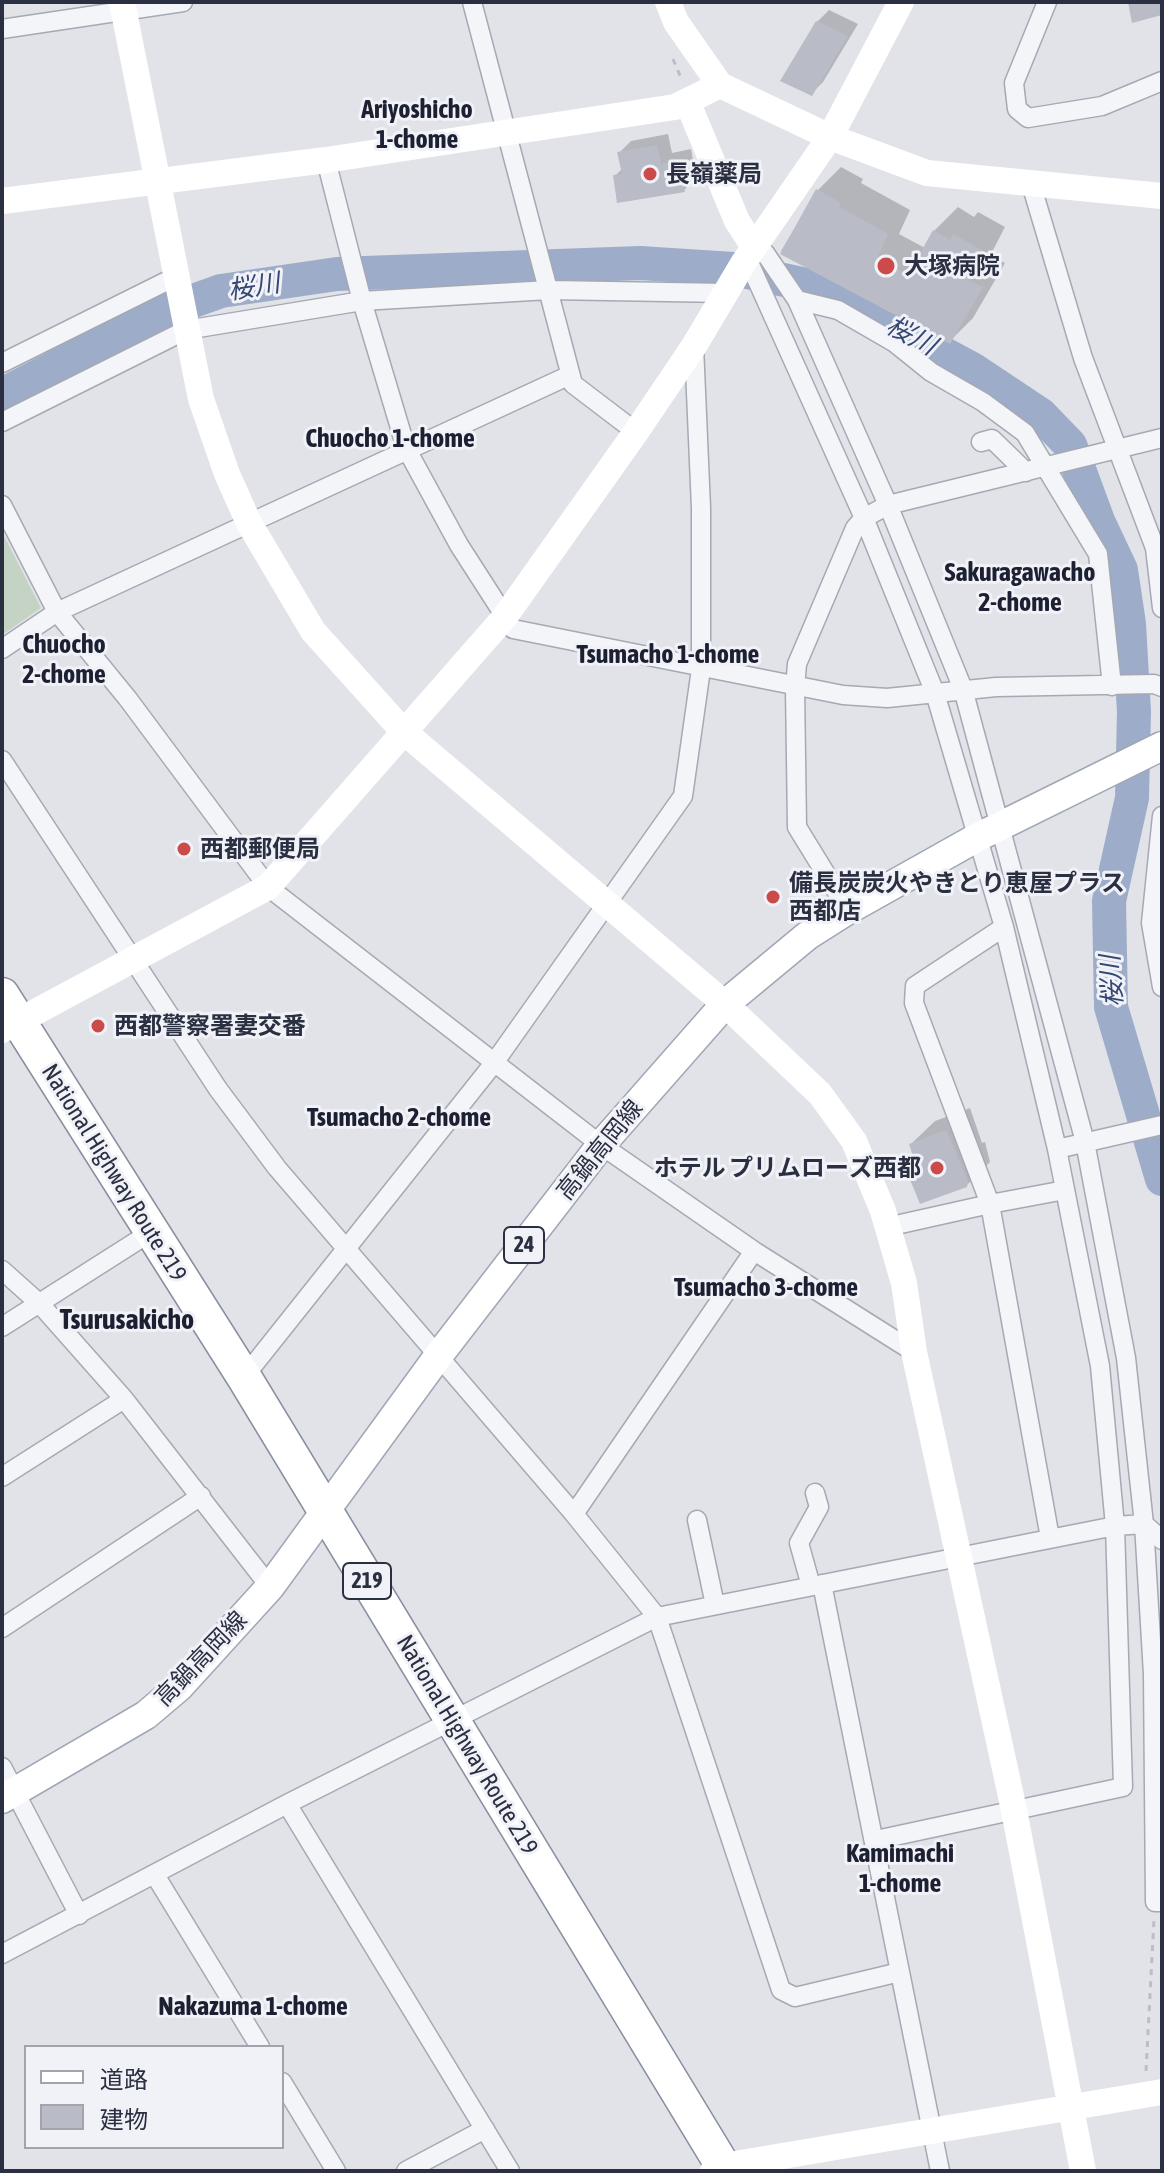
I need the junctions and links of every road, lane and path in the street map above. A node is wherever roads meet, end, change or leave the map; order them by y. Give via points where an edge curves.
1 (183, 2) edge
2 (472, 2) edge
3 (668, 2) edge
4 (901, 2) edge
5 (1047, 2) edge
6 (123, 6) edge
7 (2, 29) edge
8 (1162, 81) edge
9 (720, 85) junction
10 (687, 101) junction
11 (505, 134) junction
12 (830, 137) junction
13 (326, 160) junction
14 (157, 179) junction
15 (1031, 184) junction
16 (1162, 196) edge
17 (2, 201) edge
18 (752, 257) junction
19 (176, 281) junction
20 (548, 286) junction
21 (728, 290) junction
22 (361, 297) junction
23 (794, 298) junction
24 (186, 327) junction
25 (694, 346) junction
26 (2, 363) edge
27 (570, 375) junction
28 (2, 422) edge
29 (636, 432) junction
30 (1162, 438) edge
31 (981, 442) dead end
32 (406, 448) junction
33 (1115, 449) junction
34 (1050, 466) junction
35 (1026, 472) junction
36 (2, 505) edge
37 (888, 505) junction
38 (864, 518) junction
39 (249, 523) junction
40 (1159, 547) edge
41 (1162, 608) edge
42 (57, 612) junction
43 (504, 618) junction
44 (2, 649) edge
45 (701, 669) junction
46 (1116, 685) junction
47 (1158, 686) edge
48 (795, 688) junction
49 (963, 689) junction
50 (935, 693) junction
51 (403, 731) junction
52 (1162, 746) edge
53 (2, 760) edge
54 (1162, 816) edge
55 (990, 831) junction
56 (268, 887) junction
57 (608, 905) junction
58 (848, 910) junction
59 (1004, 927) junction
60 (136, 959) junction
61 (1159, 960) edge
62 (1162, 987) edge
63 (725, 1004) junction
64 (8, 1016) edge
65 (494, 1063) junction
66 (1162, 1125) edge
67 (1085, 1142) junction
68 (601, 1145) junction
69 (1057, 1149) junction
70 (1065, 1190) junction
71 (990, 1204) junction
72 (887, 1227) junction
73 (151, 1232) junction
74 (348, 1250) junction
75 (754, 1251) junction
76 (2, 1270) edge
77 (40, 1304) junction
78 (2, 1327) edge
79 (914, 1352) junction
80 (439, 1355) junction
81 (244, 1377) junction
82 (124, 1399) junction
83 (2, 1477) edge
84 (815, 1493) dead end
85 (201, 1496) junction
86 (324, 1510) junction
87 (574, 1514) junction
88 (697, 1520) dead end
89 (1144, 1524) junction
90 (1115, 1526) junction
91 (1050, 1538) junction
92 (1162, 1540) edge
93 (961, 1555) junction
94 (816, 1585) junction
95 (270, 1587) junction
96 (715, 1605) junction
97 (657, 1617) junction
98 (2, 1628) edge
99 (452, 1720) junction
100 (2, 1767) edge
101 (9, 1796) edge
102 (287, 1804) junction
103 (1014, 1810) junction
104 (876, 1840) junction
105 (155, 1875) junction
106 (1158, 1902) edge
107 (79, 1915) junction
108 (2, 1954) edge
109 (900, 1972) junction
110 (259, 2045) edge
111 (284, 2085) edge
112 (1153, 2093) edge
113 (1071, 2106) junction
114 (485, 2129) junction
115 (931, 2129) junction
116 (721, 2169) edge
117 (336, 2171) edge
118 (406, 2171) edge
119 (510, 2171) edge
120 (940, 2171) edge
121 (1083, 2171) edge

1 - 6 street
2 - 11 street
3 - 9 street
4 - 12 street
5 - 8 street via 1014,83 1017,109 1028,118 1102,106
6 - 7 street
6 - 14 street
9 - 10 street
9 - 12 street
10 - 11 street
10 - 18 street
11 - 13 street
11 - 20 street
12 - 15 street via 927,173
12 - 18 street
13 - 14 street
13 - 22 street
14 - 17 street
14 - 19 street
15 - 16 street
15 - 33 street
18 - 21 street
18 - 23 street
18 - 38 street via 769,307
19 - 24 street
19 - 26 street
20 - 21 street
20 - 22 street
20 - 27 street
21 - 25 street
22 - 24 street
22 - 32 street
23 - 34 street via 838,310 895,343 1025,433
23 - 37 street
24 - 28 street
24 - 39 street via 201,399
25 - 29 street
25 - 45 street
27 - 29 street via 573,384
27 - 32 street
29 - 43 street
30 - 33 street
31 - 35 street via 992,439
32 - 39 street
32 - 43 street
33 - 34 street
33 - 40 street
34 - 35 street
34 - 46 street via 1098,554
35 - 37 street
36 - 42 street
37 - 38 street
37 - 49 street
38 - 48 street via 855,528 797,664
38 - 50 street
39 - 42 street
39 - 51 street via 313,631
40 - 41 street
42 - 44 street
42 - 56 street
43 - 45 street via 513,629
43 - 51 street
45 - 48 street
45 - 57 street via 683,796
46 - 47 street
46 - 49 street
48 - 50 street via 887,698
48 - 58 street via 797,827
49 - 50 street
49 - 55 street
50 - 55 street
51 - 56 street
51 - 57 street
52 - 55 main road, 高鍋高岡線 / 24
53 - 60 street
54 - 61 street via 1151,923
55 - 58 main road, 高鍋高岡線 / 24
55 - 59 street
55 - 67 street
56 - 60 street
56 - 65 street
57 - 63 street
57 - 65 street
58 - 63 main road, 高鍋高岡線 / 24 via 807,936
59 - 69 street
59 - 71 street via 915,986 914,994
60 - 64 street
60 - 74 street via 218,1089
61 - 62 street
63 - 68 main road, 高鍋高岡線 / 24
63 - 72 street via 829,1106 854,1141
64 - 73 highway, National Highway Route 219 / 219
65 - 68 street
65 - 74 street
66 - 67 street
67 - 69 street
67 - 89 street via 1126,1358
68 - 75 street
68 - 80 main road, 高鍋高岡線 / 24
69 - 70 street
70 - 71 street
70 - 90 street via 1100,1366
71 - 72 street
71 - 91 street
72 - 79 street via 904,1283
73 - 77 street
73 - 81 highway, National Highway Route 219 / 219
74 - 80 street
74 - 81 street
75 - 79 street
75 - 87 street
76 - 77 street
77 - 78 street
77 - 82 street
79 - 93 street
80 - 86 main road, 高鍋高岡線 / 24
80 - 87 street
81 - 86 highway, National Highway Route 219 / 219
82 - 83 street
82 - 85 street
84 - 94 street via 819,1507 799,1543
85 - 95 street
85 - 98 street
86 - 95 main road, 高鍋高岡線 / 24
86 - 99 highway, National Highway Route 219 / 219
87 - 97 street
88 - 96 street
89 - 90 street
89 - 92 street
89 - 106 street
90 - 91 street
90 - 103 street via 1123,1787
91 - 93 street
93 - 94 street
93 - 103 street
94 - 96 street
94 - 104 street
95 - 101 main road, 高鍋高岡線 / 24 via 179,1687 146,1715
96 - 97 street
97 - 99 street
97 - 109 street via 781,1990 795,1997
99 - 102 street
99 - 116 highway, National Highway Route 219 / 219
100 - 101 street
101 - 107 street
102 - 105 street
102 - 114 street
103 - 104 street
103 - 113 street
104 - 109 street
105 - 107 street
105 - 110 street
106 - 112 path
107 - 108 street
109 - 115 street
111 - 117 street
112 - 113 street
113 - 115 street
113 - 121 street
114 - 118 street
114 - 119 street
115 - 116 street
115 - 120 street

